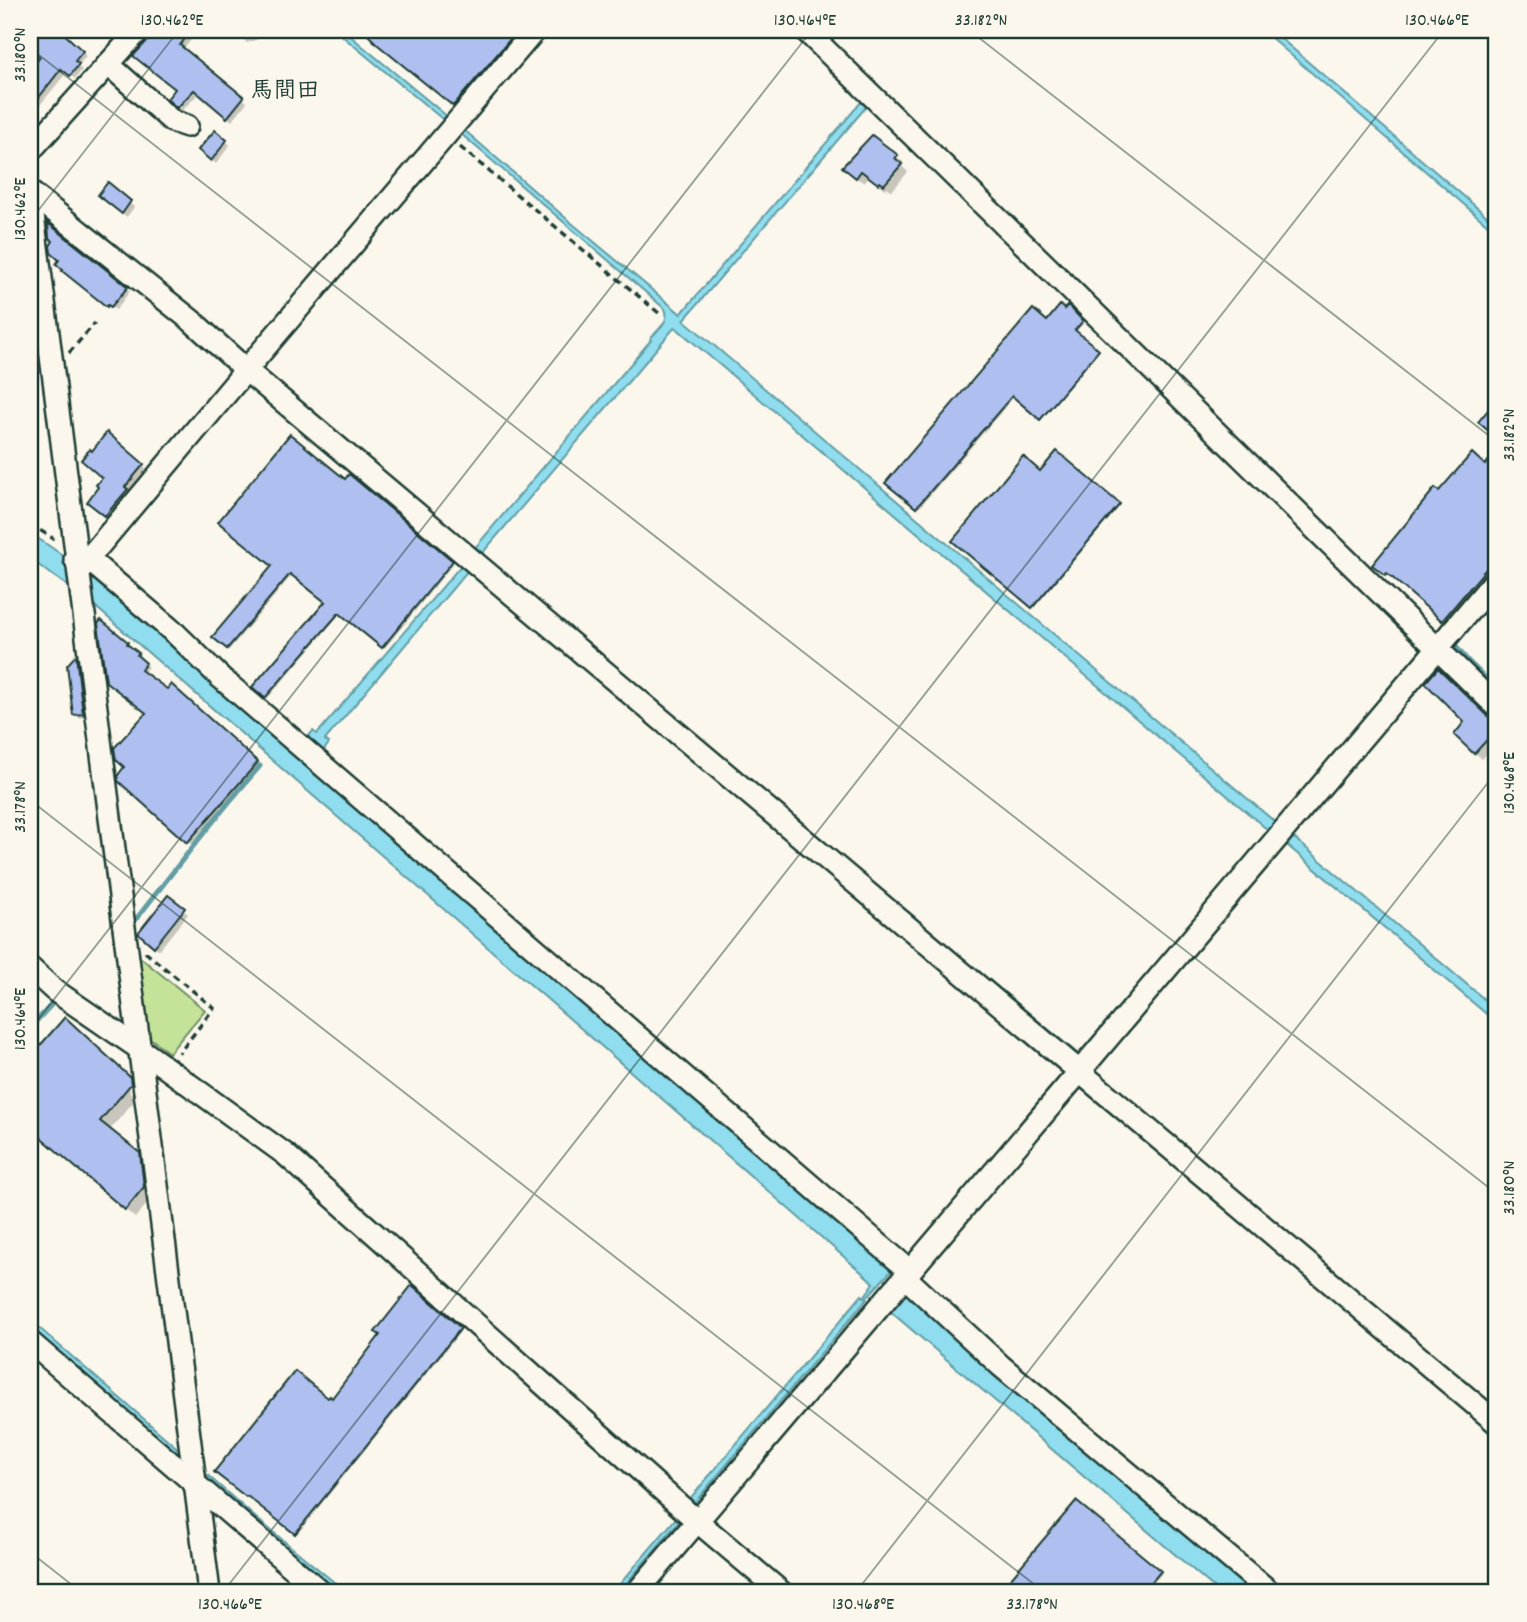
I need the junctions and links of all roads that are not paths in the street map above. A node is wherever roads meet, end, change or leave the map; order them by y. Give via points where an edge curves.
1 (139, 30) edge
2 (535, 30) edge
3 (805, 30) edge
4 (108, 64) junction
5 (187, 126) dead end
6 (30, 150) edge
7 (30, 192) edge
8 (246, 369) junction
9 (78, 558) junction
10 (1497, 578) edge
11 (1437, 648) junction
12 (1497, 707) edge
13 (30, 968) edge
14 (140, 1049) junction
15 (1080, 1071) junction
16 (905, 1276) junction
17 (30, 1342) edge
18 (1497, 1423) edge
19 (195, 1484) junction
20 (697, 1521) junction
21 (209, 1592) edge
22 (321, 1592) edge
23 (637, 1592) edge
24 (781, 1592) edge
25 (1270, 1592) edge

1 - 4 street
2 - 8 street
3 - 11 street
4 - 5 street via 172,121
4 - 6 street
7 - 8 street
7 - 9 street
8 - 9 street
8 - 15 street
9 - 14 street
9 - 16 street via 176,634
10 - 11 street
11 - 12 street
11 - 15 street
13 - 14 street
14 - 19 street
14 - 20 street via 285,1154
15 - 16 street
15 - 18 street
16 - 20 street
16 - 25 street via 1001,1366
17 - 19 street
19 - 21 street
19 - 22 street
20 - 23 street
20 - 24 street

